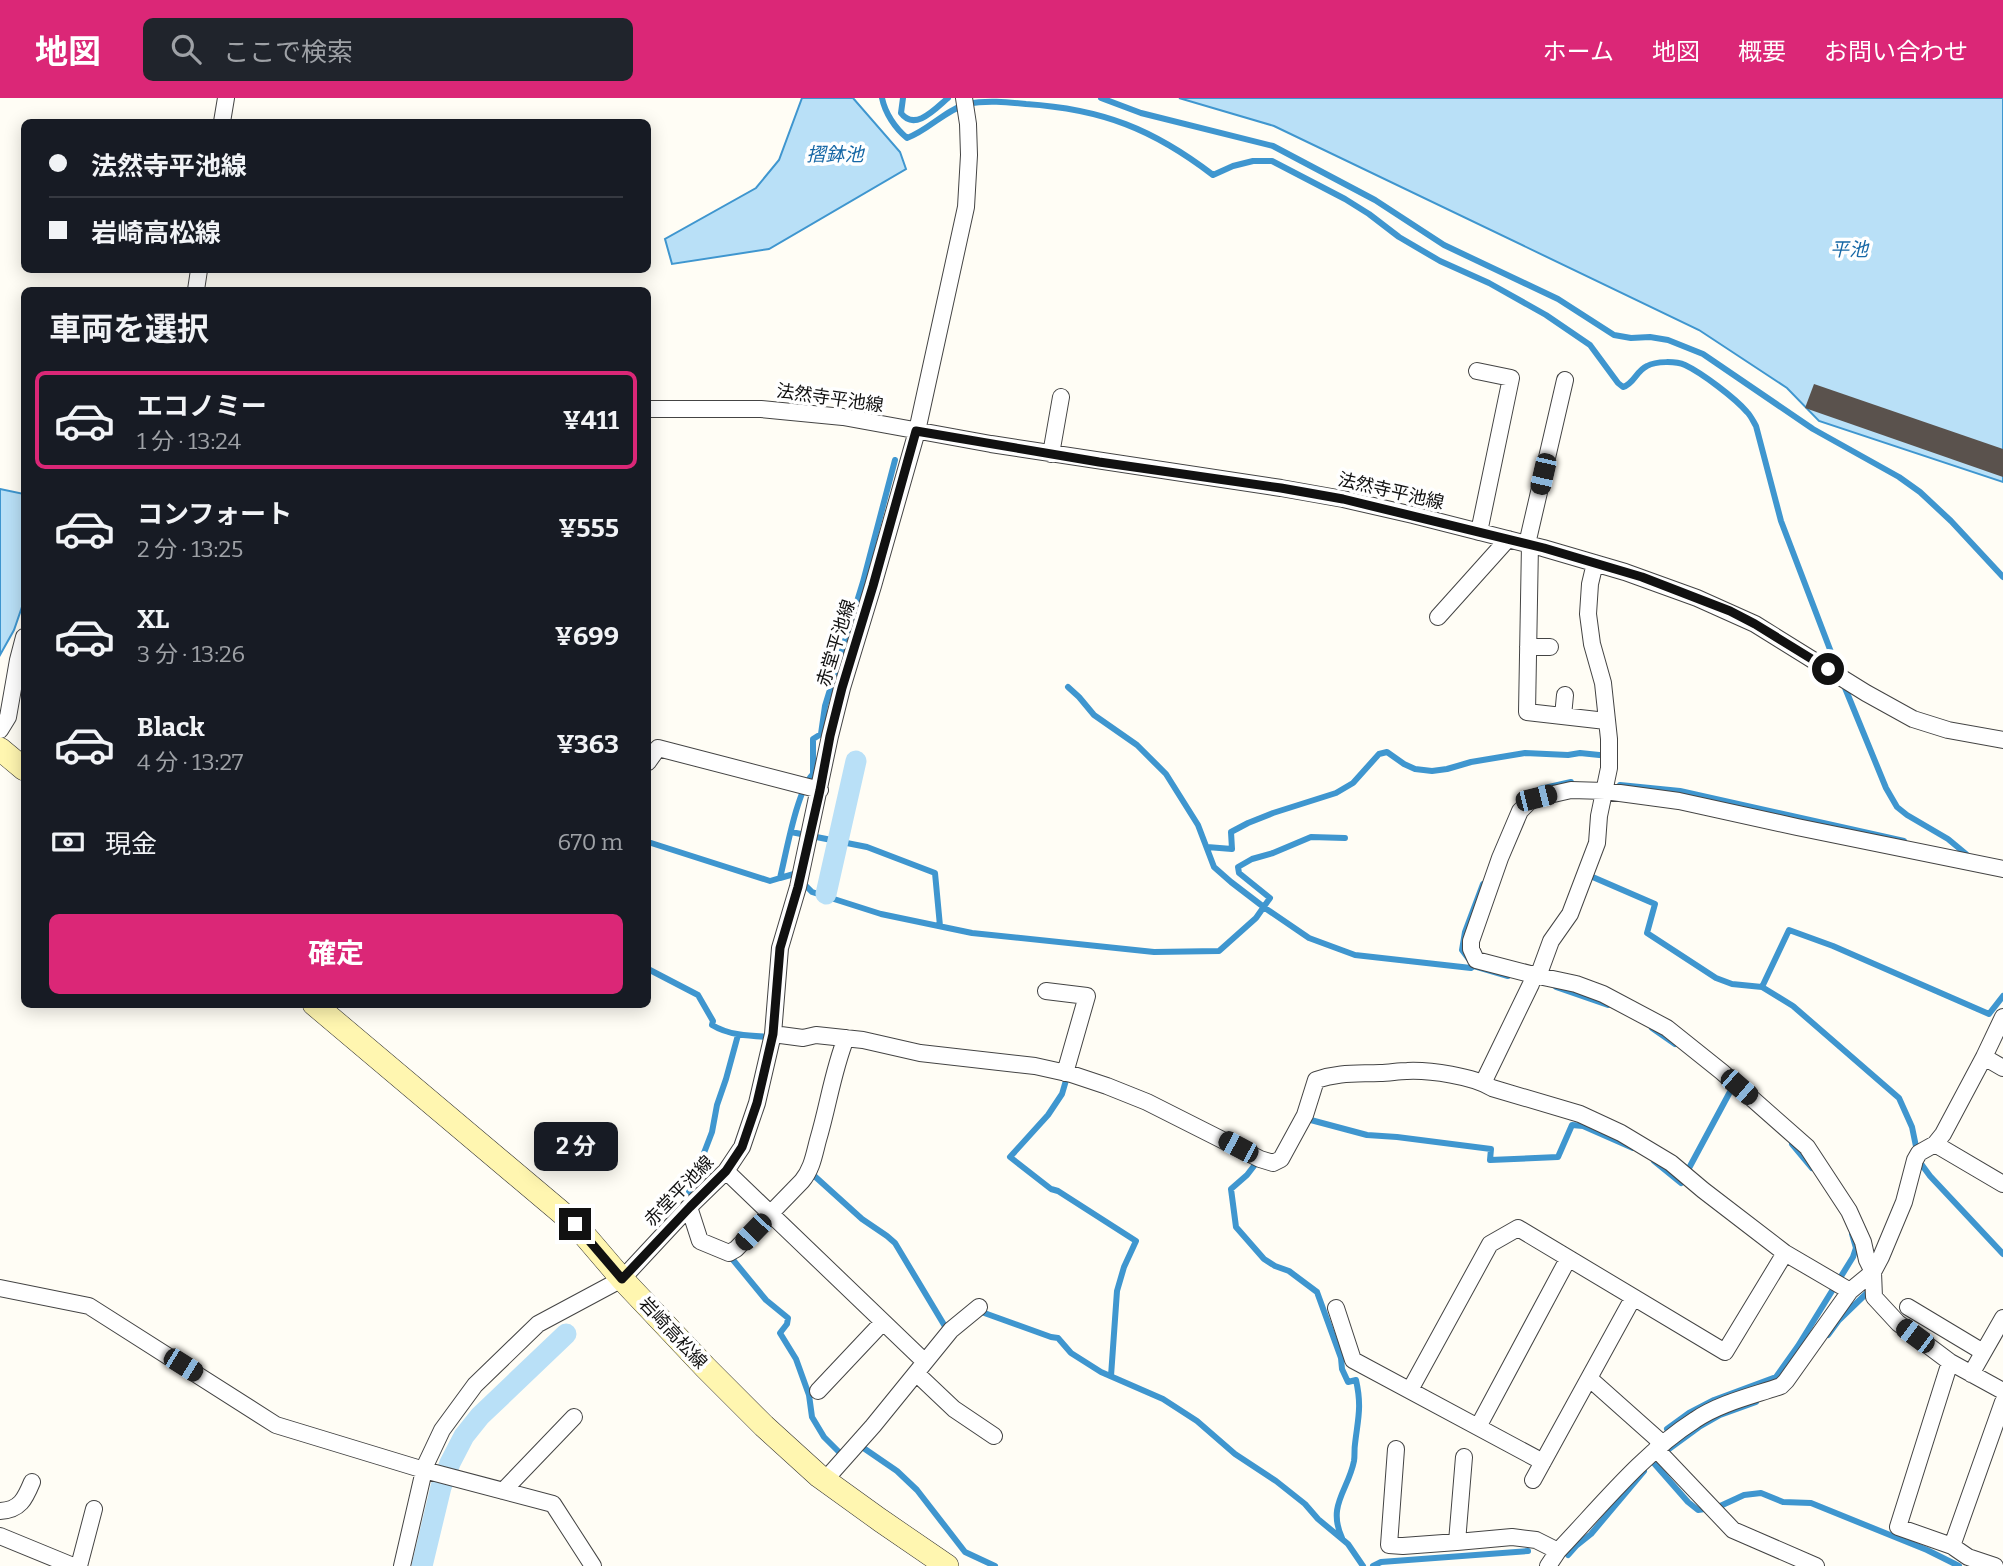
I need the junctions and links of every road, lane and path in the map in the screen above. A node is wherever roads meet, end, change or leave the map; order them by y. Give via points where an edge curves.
1 (226, 98) edge
2 (964, 98) edge
3 (222, 119) edge
4 (1477, 371) dead end
5 (1565, 380) dead end
6 (1061, 397) dead end
7 (651, 409) edge
8 (916, 431) junction
9 (1482, 434) dead end
10 (1499, 438) junction
11 (1051, 454) junction
12 (1479, 532) junction
13 (1508, 539) junction
14 (1528, 544) junction
15 (1595, 563) junction
16 (1438, 617) dead end
17 (1528, 647) junction
18 (1550, 647) dead end
19 (21, 649) edge
20 (1565, 695) dead end
21 (1563, 716) junction
22 (1606, 720) junction
23 (0, 730) edge
24 (2003, 740) edge
25 (0, 749) edge
26 (651, 758) edge
27 (21, 766) edge
28 (820, 790) junction
29 (1605, 791) junction
30 (2003, 869) edge
31 (1534, 975) junction
32 (1046, 991) dead end
33 (319, 1008) edge
34 (2003, 1017) edge
35 (773, 1034) junction
36 (846, 1038) junction
37 (1984, 1057) junction
38 (2003, 1068) edge
39 (1065, 1073) junction
40 (1483, 1083) junction
41 (1935, 1144) junction
42 (726, 1171) junction
43 (2003, 1184) edge
44 (690, 1207) junction
45 (769, 1214) junction
46 (1785, 1253) junction
47 (1568, 1259) junction
48 (1873, 1272) junction
49 (622, 1279) junction
50 (0, 1288) edge
51 (1850, 1291) junction
52 (1633, 1298) junction
53 (979, 1307) dead end
54 (1908, 1307) dead end
55 (1336, 1308) dead end
56 (2003, 1318) edge
57 (884, 1322) junction
58 (1983, 1352) junction
59 (1950, 1362) junction
60 (921, 1368) junction
61 (1971, 1374) junction
62 (1590, 1379) junction
63 (1410, 1390) junction
64 (818, 1391) dead end
65 (2003, 1391) edge
66 (2003, 1402) edge
67 (574, 1417) dead end
68 (1478, 1427) junction
69 (994, 1436) dead end
70 (1659, 1447) junction
71 (1396, 1448) dead end
72 (1464, 1457) dead end
73 (1543, 1462) junction
74 (437, 1474) junction
75 (825, 1480) junction
76 (1533, 1480) dead end
77 (32, 1482) dead end
78 (503, 1491) junction
79 (94, 1510) dead end
80 (0, 1511) edge
81 (0, 1536) edge
82 (1457, 1542) junction
83 (1952, 1546) junction
84 (1558, 1551) junction
85 (74, 1566) edge
86 (79, 1566) edge
87 (402, 1566) edge
88 (593, 1566) edge
89 (947, 1566) edge
90 (1548, 1566) edge
91 (1815, 1566) edge
92 (1994, 1566) edge

1 - 3 street
2 - 8 street, 赤堂平池線 via 969,155 966,207
4 - 10 street via 1511,378
5 - 14 street
6 - 11 street
7 - 8 street, 法然寺平池線 via 799,412
8 - 11 street, 法然寺平池線
8 - 28 street, 赤堂平池線 via 842,688
9 - 10 street
10 - 12 street
11 - 12 street, 法然寺平池線 via 1343,499
12 - 13 street, 法然寺平池線
13 - 14 street, 法然寺平池線
13 - 16 street
14 - 15 street, 法然寺平池線
14 - 17 street
15 - 22 street via 1588,614
15 - 24 street, 法然寺平池線 via 1730,611 1913,719
17 - 18 street
17 - 21 street via 1527,712
19 - 23 street via 8,717
20 - 21 street
21 - 22 street
22 - 29 street via 1609,768
25 - 27 main road
26 - 28 street via 658,748
28 - 35 street, 赤堂平池線 via 780,948
29 - 30 street via 1679,801
29 - 31 street via 1597,843 1570,914
29 - 31 street via 1571,790 1530,801 1520,811 1500,858 1471,949 1476,960
31 - 40 street
31 - 48 street via 1614,998 1667,1028 1722,1072 1807,1147 1849,1210
32 - 39 street via 1087,996
33 - 49 main road, 岩崎高松線 via 575,1224
34 - 37 street
35 - 36 street
35 - 42 street, 赤堂平池線 via 746,1136
36 - 39 street
36 - 45 street via 810,1171
37 - 38 street
37 - 41 street
39 - 40 street via 1147,1102 1273,1163 1281,1158 1305,1115 1316,1080 1346,1072 1432,1071
40 - 46 street via 1580,1114 1633,1139 1671,1163
41 - 43 street
41 - 48 street via 1915,1160 1904,1202
42 - 44 street, 赤堂平池線
42 - 45 street
44 - 45 street via 700,1241 729,1253
44 - 49 street, 赤堂平池線
45 - 57 street
46 - 51 street
46 - 52 street via 1725,1352
47 - 52 street
47 - 63 street via 1518,1228 1490,1244
47 - 68 street
48 - 51 street
48 - 59 street via 1874,1297 1898,1323
49 - 74 street, 赤堂平池線 via 538,1324 475,1385 442,1430
49 - 75 main road, 岩崎高松線 via 764,1426
50 - 74 street via 89,1306 276,1425
51 - 70 street via 1781,1386 1716,1408
52 - 62 street
53 - 60 street via 951,1330
54 - 58 street
55 - 63 street via 1353,1360
56 - 58 street
57 - 60 street
57 - 64 street
58 - 61 street
59 - 61 street
59 - 83 street via 1898,1527
60 - 69 street via 954,1409
60 - 75 street
61 - 65 street
62 - 70 street
62 - 73 street
63 - 68 street
66 - 83 street
67 - 78 street
68 - 73 street
70 - 84 street
70 - 91 street via 1733,1530
71 - 82 street via 1389,1545
72 - 82 street
73 - 76 street
74 - 78 street
74 - 87 street, 赤堂平池線
75 - 89 main road, 岩崎高松線
77 - 80 street via 24,1499 11,1510
78 - 88 street via 553,1504
79 - 86 street
81 - 85 street
82 - 84 street via 1512,1537 1536,1540
83 - 92 street
84 - 90 street

